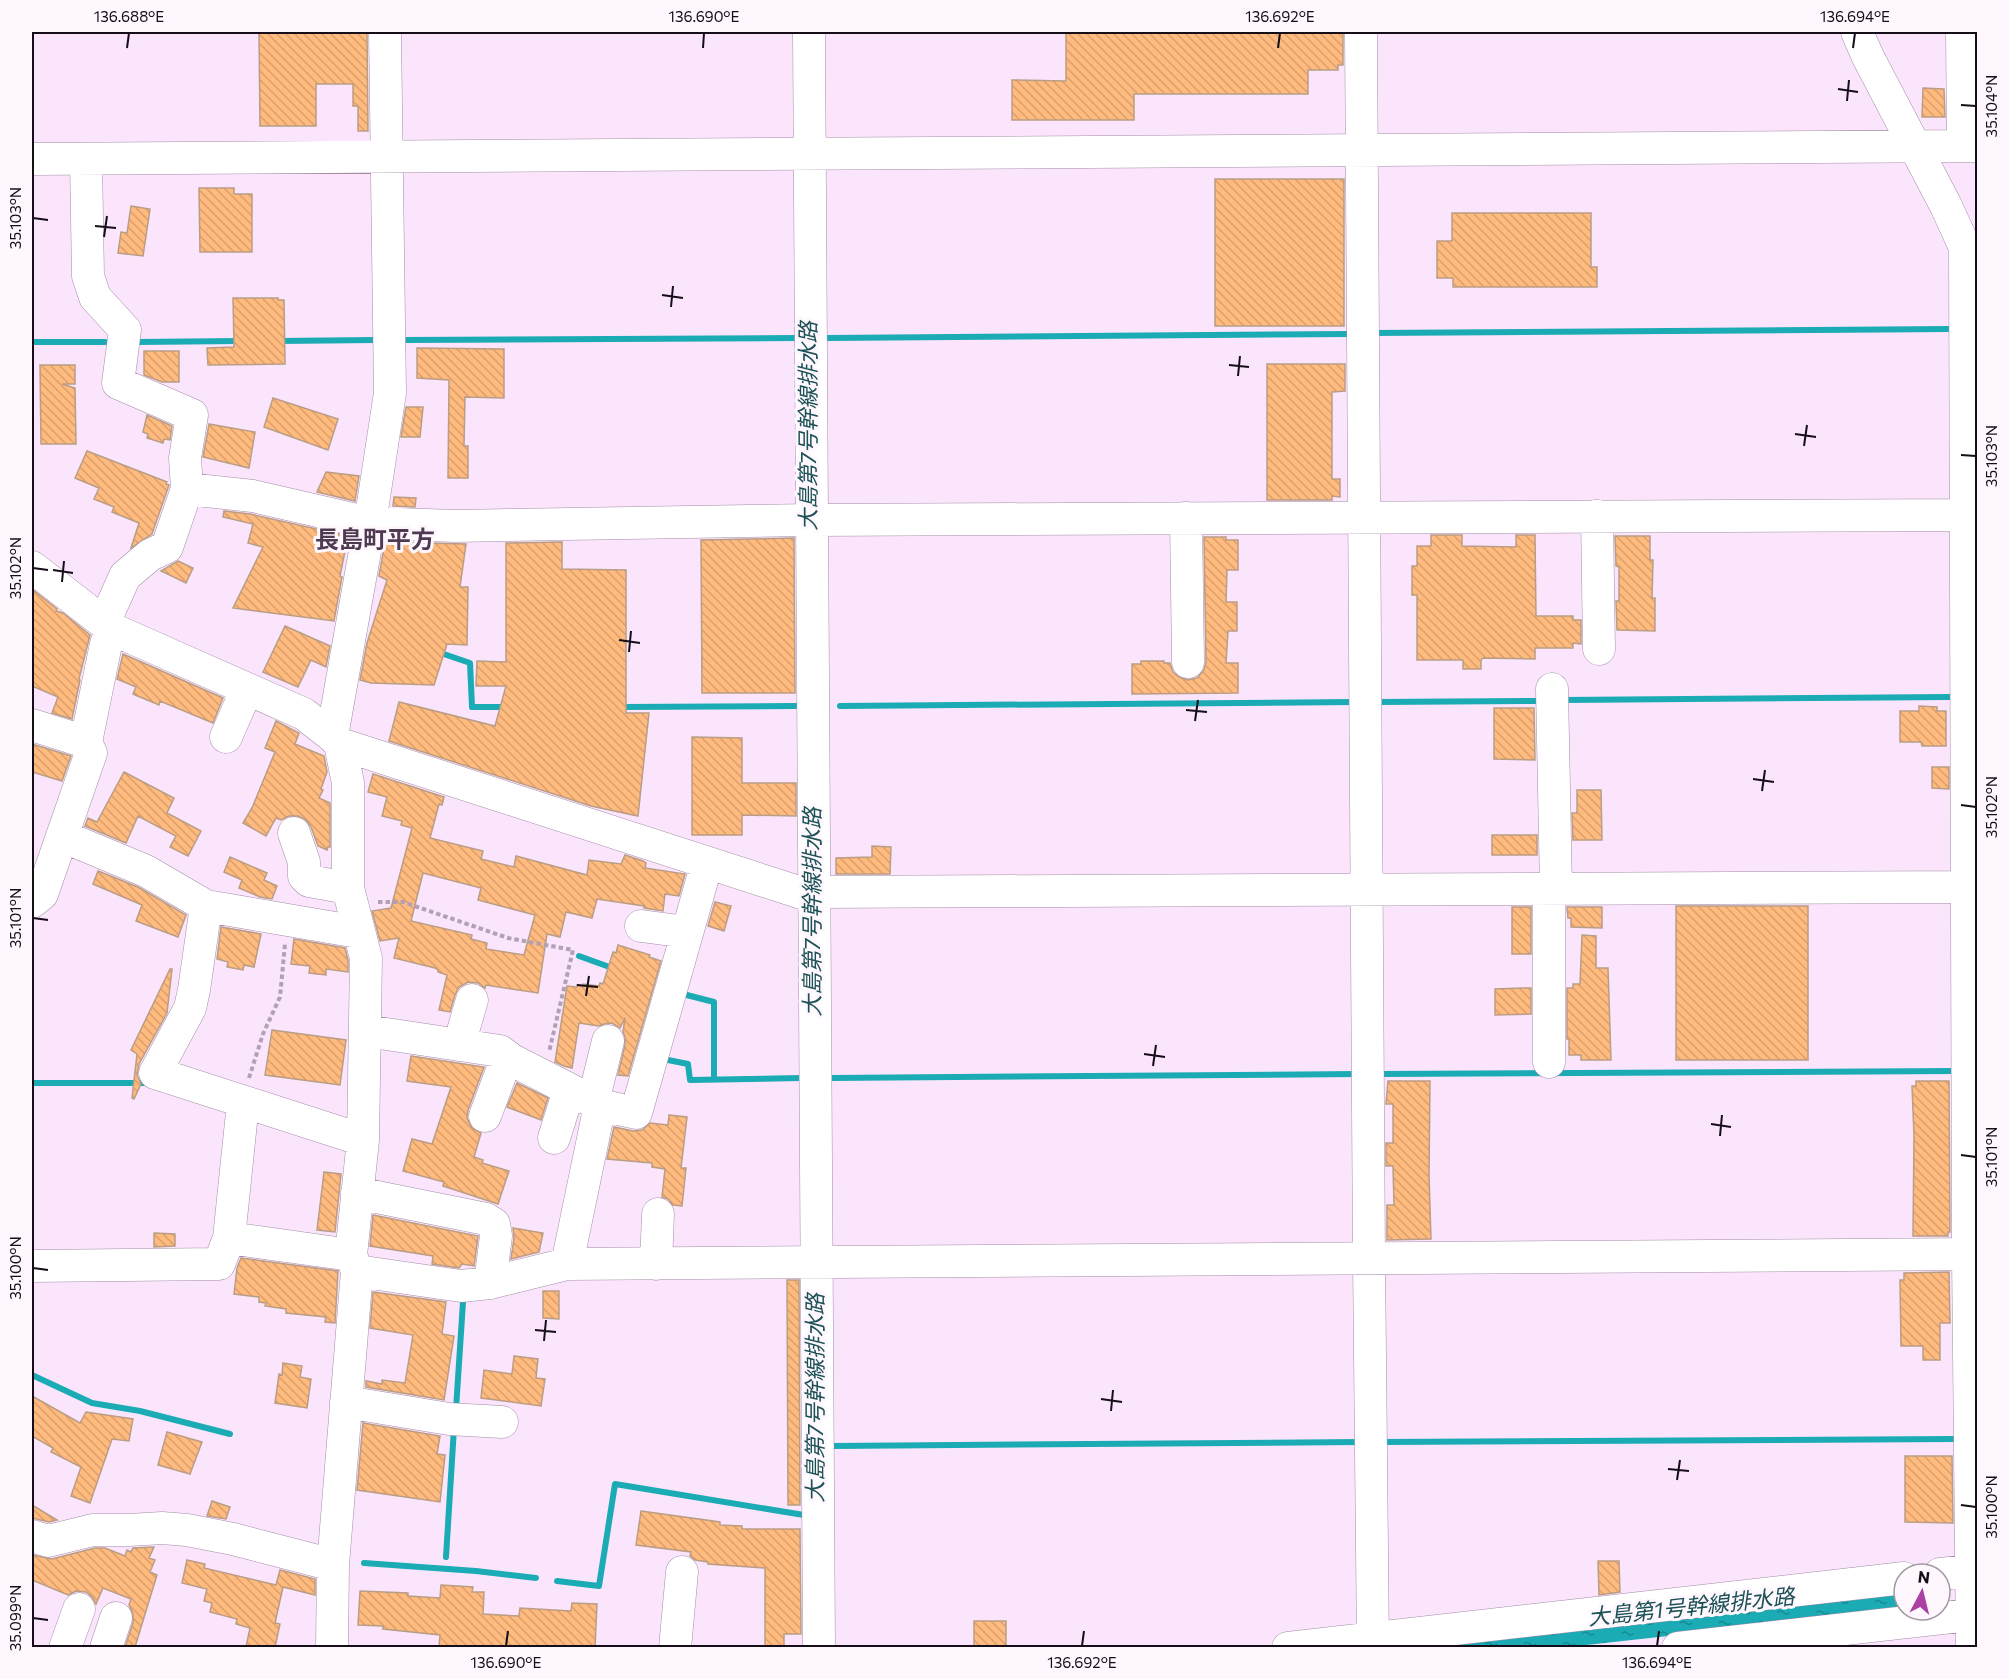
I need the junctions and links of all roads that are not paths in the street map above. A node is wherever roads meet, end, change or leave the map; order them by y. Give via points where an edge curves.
1 (385, 32) edge
2 (809, 32) edge
3 (1362, 32) edge
4 (1857, 32) edge
5 (1962, 32) edge
6 (1970, 146) edge
7 (1914, 147) junction
8 (1362, 151) junction
9 (810, 154) junction
10 (386, 157) junction
11 (32, 159) edge
12 (86, 159) junction
13 (1965, 246) junction
14 (1977, 274) edge
15 (187, 489) junction
16 (1971, 515) edge
17 (1597, 516) junction
18 (1365, 517) junction
19 (1186, 518) junction
20 (821, 520) junction
21 (370, 523) junction
22 (32, 567) edge
23 (108, 626) junction
24 (1599, 649) dead end
25 (1188, 662) dead end
26 (247, 689) junction
27 (1552, 689) dead end
28 (32, 725) edge
29 (226, 736) dead end
30 (336, 740) junction
31 (86, 742) junction
32 (294, 833) dead end
33 (62, 836) junction
34 (707, 863) junction
35 (1972, 887) edge
36 (1366, 889) junction
37 (1552, 889) junction
38 (821, 893) junction
39 (349, 895) junction
40 (32, 902) edge
41 (206, 906) junction
42 (641, 926) dead end
43 (358, 932) junction
44 (687, 932) junction
45 (472, 999) dead end
46 (366, 1031) junction
47 (608, 1041) dead end
48 (459, 1045) junction
49 (507, 1057) junction
50 (1549, 1062) dead end
51 (576, 1093) junction
52 (243, 1103) junction
53 (485, 1116) dead end
54 (554, 1138) dead end
55 (363, 1140) junction
56 (357, 1193) junction
57 (658, 1214) dead end
58 (229, 1238) junction
59 (1972, 1254) edge
60 (1369, 1258) junction
61 (827, 1262) junction
62 (354, 1263) junction
63 (567, 1264) junction
64 (656, 1264) junction
65 (32, 1266) edge
66 (490, 1283) junction
67 (346, 1402) junction
68 (502, 1422) dead end
69 (32, 1536) edge
70 (333, 1565) junction
71 (682, 1572) dead end
72 (1892, 1579) edge
73 (1952, 1581) edge
74 (1973, 1592) edge
75 (79, 1609) dead end
76 (116, 1618) dead end
77 (1829, 1639) edge
78 (1373, 1643) edge
79 (65, 1647) edge
80 (106, 1647) edge
81 (332, 1647) edge
82 (675, 1647) edge
83 (819, 1647) edge
84 (1288, 1647) edge
85 (1678, 1647) edge
86 (1972, 1647) edge

1 - 10 street
2 - 9 street
3 - 8 street
4 - 7 street
5 - 6 street
6 - 7 street
7 - 8 street
7 - 13 street
8 - 9 street
8 - 18 street
9 - 10 street
9 - 20 street
10 - 12 street
10 - 21 street via 390,393
11 - 12 street
12 - 15 street via 88,276 95,297 125,330 118,383 192,415 185,458
13 - 14 street
13 - 16 street
15 - 21 street via 253,496
15 - 23 street via 166,547 125,576
16 - 17 street
16 - 35 street
17 - 18 street
17 - 24 street
18 - 19 street
18 - 36 street
19 - 20 street
19 - 25 street
20 - 21 street via 455,526
20 - 38 street
21 - 30 street
22 - 23 street
23 - 26 street
23 - 31 street
26 - 29 street
26 - 30 street via 304,714
27 - 37 street
28 - 31 street
30 - 34 street
30 - 39 street via 348,783
31 - 33 street via 91,753
32 - 39 street via 304,862 304,876
33 - 40 street via 42,894
33 - 41 street via 146,871
34 - 38 street
34 - 44 street
35 - 37 street
35 - 59 street
36 - 37 street
36 - 38 street
36 - 60 street
37 - 50 street
38 - 61 street
39 - 43 street
41 - 43 street
41 - 52 street via 190,1008 154,1073
42 - 44 street
43 - 46 street via 366,958
44 - 51 street via 636,1113
45 - 48 street
46 - 48 street
46 - 55 street
47 - 51 street
48 - 49 street via 500,1051
49 - 51 street
49 - 53 street
51 - 54 street
51 - 63 street
52 - 55 street
52 - 58 street
55 - 56 street
56 - 62 street
56 - 66 street via 486,1219 494,1224
57 - 64 street
58 - 62 street
58 - 65 street via 219,1264
59 - 60 street
59 - 74 street
60 - 61 street
60 - 78 street
61 - 64 street
61 - 83 street
62 - 66 street via 461,1286
62 - 67 street
63 - 64 street
63 - 66 street
67 - 68 street via 449,1419
67 - 70 street
69 - 70 street via 48,1541 93,1530 187,1530
70 - 81 street
71 - 82 street
72 - 78 street
73 - 74 street
74 - 77 street
74 - 86 street
75 - 79 street
76 - 80 street
77 - 85 street
78 - 84 street

